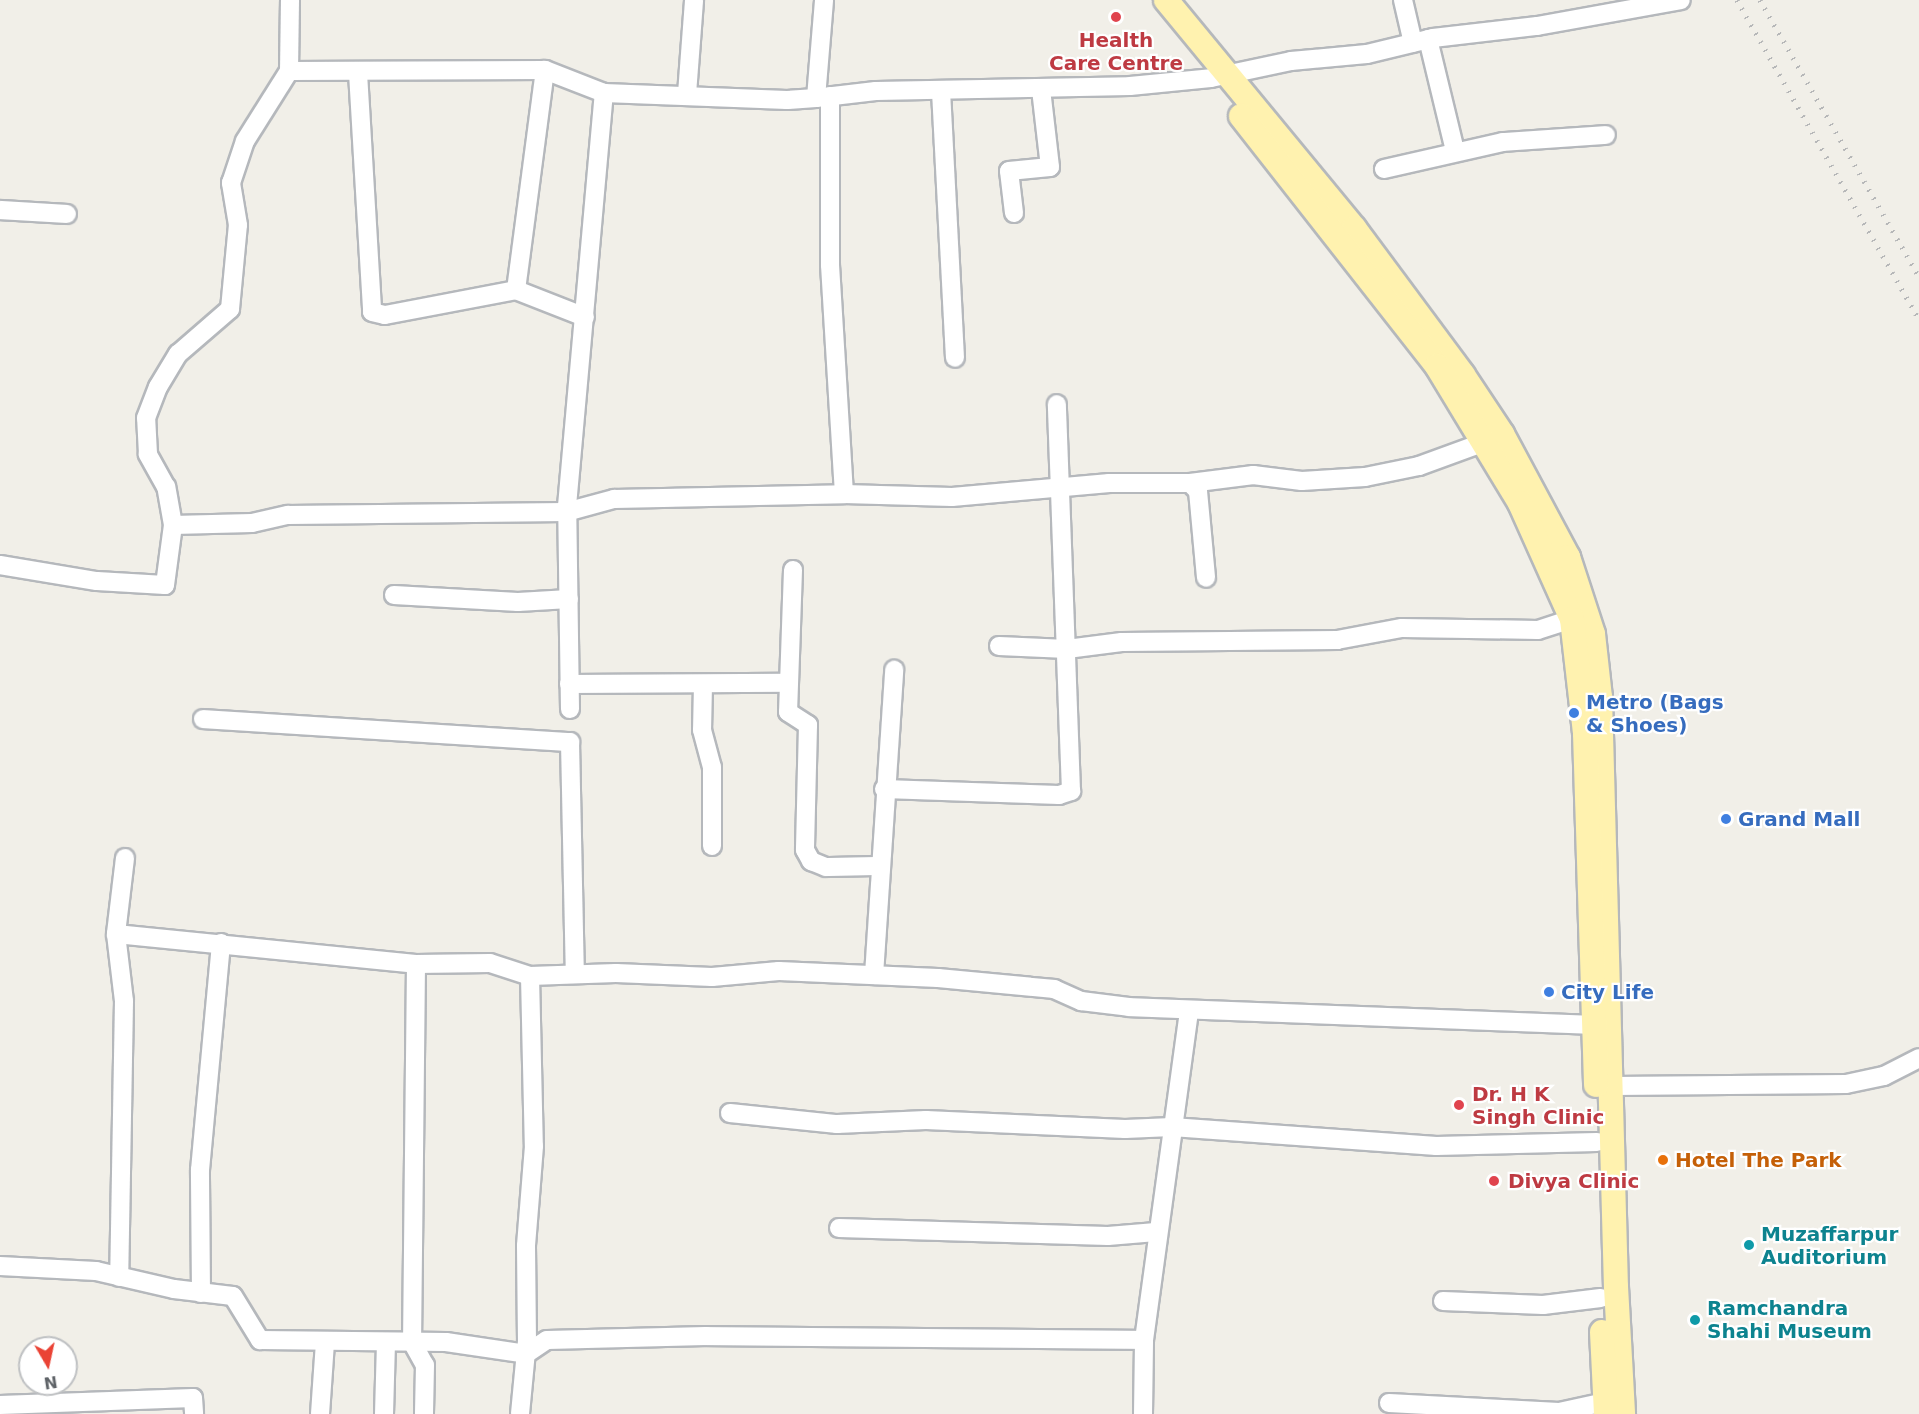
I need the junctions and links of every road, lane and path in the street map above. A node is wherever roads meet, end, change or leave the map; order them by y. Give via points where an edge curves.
1 (290, 0) edge
2 (694, 0) edge
3 (824, 0) edge
4 (1148, 0) edge
5 (1166, 0) edge
6 (1403, 0) edge
7 (1681, 0) edge
8 (1421, 41) junction
9 (545, 70) junction
10 (289, 71) junction
11 (358, 73) junction
12 (1218, 75) junction
13 (1041, 89) junction
14 (941, 91) junction
15 (604, 93) junction
16 (687, 94) junction
17 (823, 97) junction
18 (1606, 135) dead end
19 (1455, 151) junction
20 (1384, 169) dead end
21 (0, 210) edge
22 (1014, 213) dead end
23 (67, 214) dead end
24 (516, 290) junction
25 (585, 317) junction
26 (956, 358) dead end
27 (1057, 404) dead end
28 (1485, 442) junction
29 (1190, 483) junction
30 (1058, 489) junction
31 (844, 494) junction
32 (567, 512) junction
33 (173, 525) junction
34 (0, 566) edge
35 (793, 570) dead end
36 (1206, 578) dead end
37 (394, 595) dead end
38 (569, 599) junction
39 (1572, 619) junction
40 (999, 646) dead end
41 (1068, 649) junction
42 (894, 670) dead end
43 (788, 683) junction
44 (569, 684) junction
45 (703, 684) junction
46 (570, 709) dead end
47 (203, 719) dead end
48 (884, 789) junction
49 (712, 846) dead end
50 (125, 858) dead end
51 (879, 867) junction
52 (116, 934) junction
53 (221, 943) junction
54 (416, 964) junction
55 (575, 974) junction
56 (874, 975) junction
57 (530, 976) junction
58 (1189, 1010) junction
59 (1593, 1024) junction
60 (1919, 1058) edge
61 (1613, 1086) junction
62 (730, 1113) dead end
63 (1172, 1127) junction
64 (1597, 1142) junction
65 (839, 1228) dead end
66 (1156, 1232) junction
67 (0, 1266) edge
68 (118, 1276) junction
69 (201, 1293) junction
70 (1601, 1298) junction
71 (1443, 1301) dead end
72 (1144, 1340) junction
73 (326, 1342) junction
74 (386, 1342) junction
75 (412, 1342) junction
76 (526, 1354) junction
77 (1389, 1403) dead end
78 (0, 1405) edge
79 (1611, 1410) edge
80 (194, 1414) edge
81 (320, 1414) edge
82 (384, 1414) edge
83 (424, 1414) edge
84 (520, 1414) edge
85 (1143, 1414) edge

1 - 10 street
2 - 16 street
3 - 17 street
4 - 12 main road
5 - 12 main road
6 - 8 street
7 - 8 street via 1572,21
8 - 12 street via 1367,54
8 - 19 street
9 - 11 street
9 - 15 street
9 - 24 street
10 - 11 street
10 - 33 street via 245,141 231,183 238,225 230,309 178,354 158,387 146,418 148,454 166,487
11 - 24 street via 372,312 385,315
12 - 13 street
12 - 28 main road via 1437,366
12 - 61 main road via 1354,228 1463,375 1502,434 1568,557 1593,634 1600,697
13 - 14 street
13 - 22 street via 1050,167 1010,171
14 - 17 street via 876,91
14 - 26 street
15 - 16 street
15 - 25 street
16 - 17 street
17 - 31 street
18 - 19 street via 1503,142
19 - 20 street
21 - 23 street
24 - 25 street
25 - 32 street
27 - 30 street
28 - 29 street via 1419,466 1365,477 1302,481 1253,475
28 - 39 main road via 1530,522
29 - 30 street via 1109,483
29 - 36 street via 1198,491
30 - 31 street via 952,497
30 - 41 street
31 - 32 street via 614,499
32 - 33 street via 288,515 252,523
32 - 38 street
33 - 34 street via 165,585 97,581
35 - 43 street
37 - 38 street via 518,602
38 - 44 street
39 - 41 street via 1538,630 1402,628 1337,640 1122,642
39 - 59 main road via 1585,733
40 - 41 street
41 - 48 street via 1071,791 1059,795
42 - 48 street
43 - 45 street
43 - 51 street via 788,712 808,725 805,850 811,861 826,867
44 - 45 street
44 - 46 street
45 - 49 street via 702,730 712,767
47 - 55 street via 570,742
48 - 51 street
50 - 52 street
51 - 56 street
52 - 53 street
52 - 68 street via 124,1001
53 - 54 street
53 - 69 street via 200,1170
54 - 57 street via 490,963
54 - 75 street
55 - 56 street via 712,977 779,971
55 - 57 street
56 - 58 street via 1054,988 1081,1001
57 - 76 street via 534,1146 525,1246
58 - 59 street
58 - 63 street
59 - 64 main road
60 - 61 street via 1884,1076 1846,1084
61 - 79 main road via 1616,1287
62 - 63 street via 837,1124 926,1120 1125,1129
63 - 64 street via 1436,1146
63 - 66 street
64 - 70 main road
65 - 66 street via 1108,1236
66 - 72 street
67 - 68 street via 96,1271
68 - 69 street
69 - 73 street via 233,1296 260,1340
70 - 71 street via 1543,1305
70 - 79 main road
72 - 76 street via 706,1336 547,1340
72 - 85 street
73 - 74 street
73 - 81 street
74 - 75 street
74 - 82 street
75 - 76 street via 446,1342
75 - 83 street via 425,1365
76 - 84 street
77 - 79 street via 1558,1412
78 - 80 street via 193,1398

